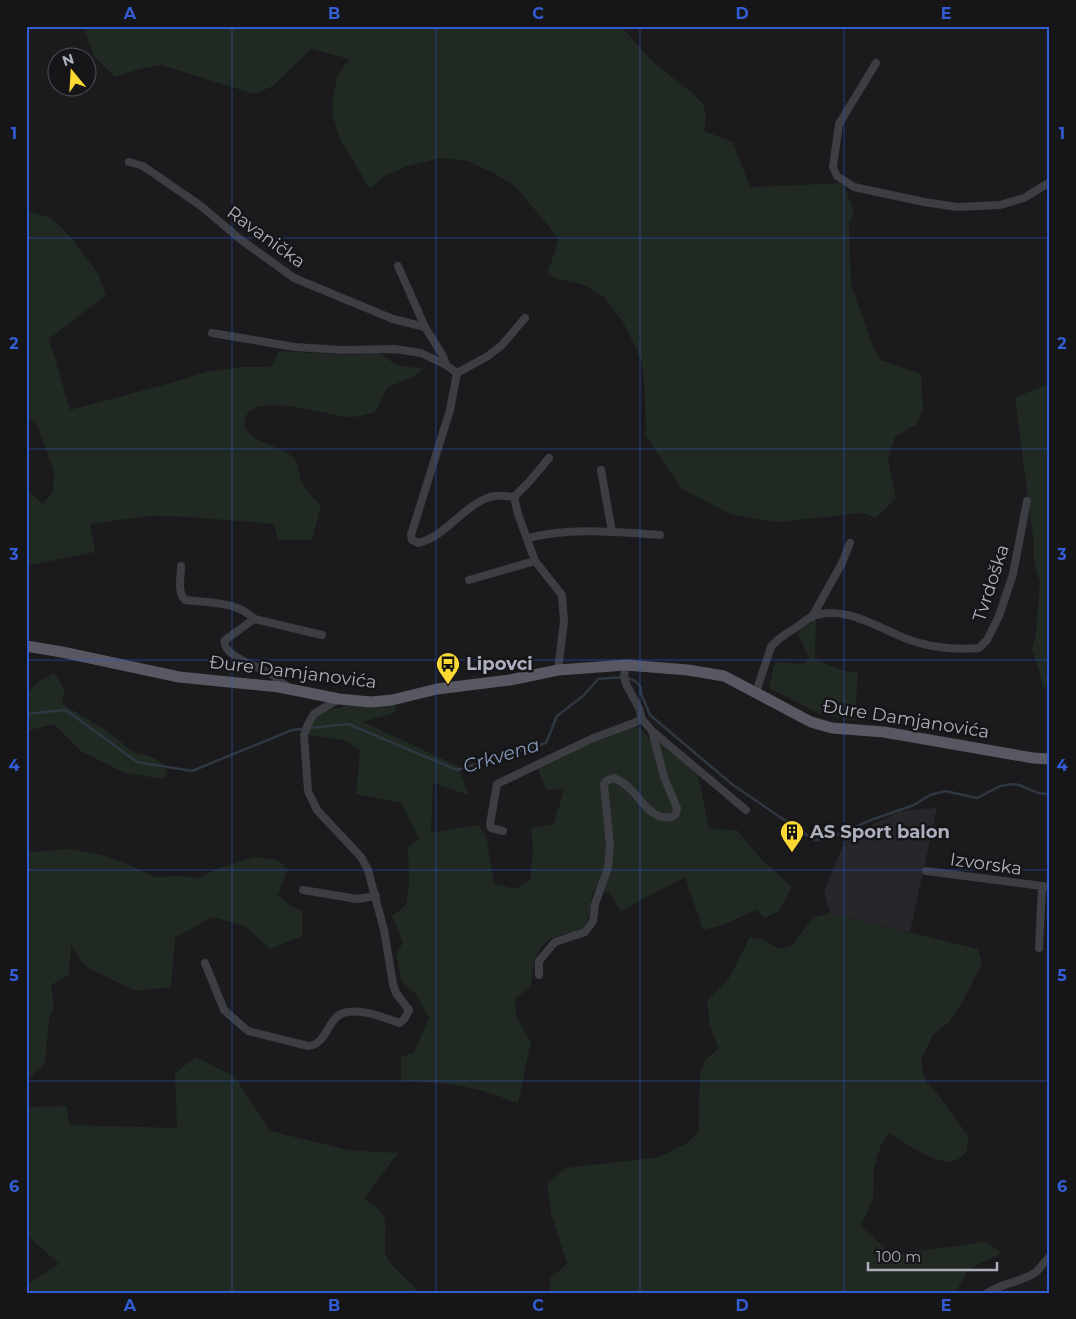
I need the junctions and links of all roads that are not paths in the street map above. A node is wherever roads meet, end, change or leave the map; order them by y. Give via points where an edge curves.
1 (876, 63) dead end
2 (128, 162) dead end
3 (1050, 182) edge
4 (398, 266) dead end
5 (525, 318) dead end
6 (425, 327) junction
7 (212, 333) dead end
8 (446, 365) junction
9 (457, 373) junction
10 (549, 458) dead end
11 (601, 470) dead end
12 (514, 497) junction
13 (1027, 501) dead end
14 (612, 532) junction
15 (660, 535) dead end
16 (528, 538) junction
17 (850, 543) dead end
18 (535, 560) junction
19 (181, 566) dead end
20 (469, 580) dead end
21 (812, 617) junction
22 (254, 618) junction
23 (322, 635) dead end
24 (26, 646) edge
25 (558, 670) junction
26 (625, 674) junction
27 (291, 689) junction
28 (756, 692) junction
29 (340, 699) junction
30 (642, 719) junction
31 (652, 731) junction
32 (1050, 759) edge
33 (746, 810) dead end
34 (503, 831) dead end
35 (926, 871) dead end
36 (1046, 887) edge
37 (303, 890) dead end
38 (376, 896) junction
39 (1039, 948) dead end
40 (205, 963) dead end
41 (539, 975) dead end
42 (1050, 1256) edge
43 (987, 1293) edge

1 - 3 street via 839,124 833,167 837,176 854,187 957,207 1000,205 1024,198
2 - 6 street, Ravanička via 144,166 294,278 393,319
4 - 6 street
5 - 9 street via 502,345
6 - 8 street
7 - 8 street via 295,347 342,350 395,348 421,353
8 - 9 street
9 - 12 street via 450,410 412,540 418,543 440,534 467,510 492,496
10 - 12 street
11 - 14 street
12 - 16 street
13 - 21 street, Tvrdoška via 1013,574 999,616 987,640 979,648 944,649 907,639 849,616 830,613
14 - 15 street
14 - 16 street via 556,532
16 - 18 street
17 - 21 street, Tvrdoška
18 - 20 street
18 - 25 street via 562,595 564,621
19 - 22 street via 182,598 235,606
21 - 28 street, Tvrdoška via 770,647
22 - 23 street
22 - 27 street via 227,638 224,646 236,657 271,674
24 - 27 main road, Đure Damjanovića via 180,677
25 - 26 main road, Đure Damjanovića
25 - 29 main road, Đure Damjanovića via 437,689 392,700
26 - 28 main road, Đure Damjanovića via 688,670 724,676
26 - 30 street
27 - 29 main road, Đure Damjanovića
28 - 32 main road, Đure Damjanovića via 810,722 832,728 884,732
29 - 38 street via 314,714 304,735 308,791 317,810 361,857
30 - 31 street
30 - 34 street via 593,738 497,784 490,824 491,828
31 - 33 street
31 - 41 street via 664,777 676,801 676,814 658,817 627,786 614,778 606,781 604,793 610,846 608,868 595,904 593,921 585,932 555,942 539,961
35 - 36 street, Izvorska
36 - 39 street, Izvorska
37 - 38 street via 357,899
38 - 40 street via 392,984 409,1010 400,1023 353,1011 345,1012 338,1016 315,1046 248,1031 224,1010
42 - 43 street via 1036,1272

